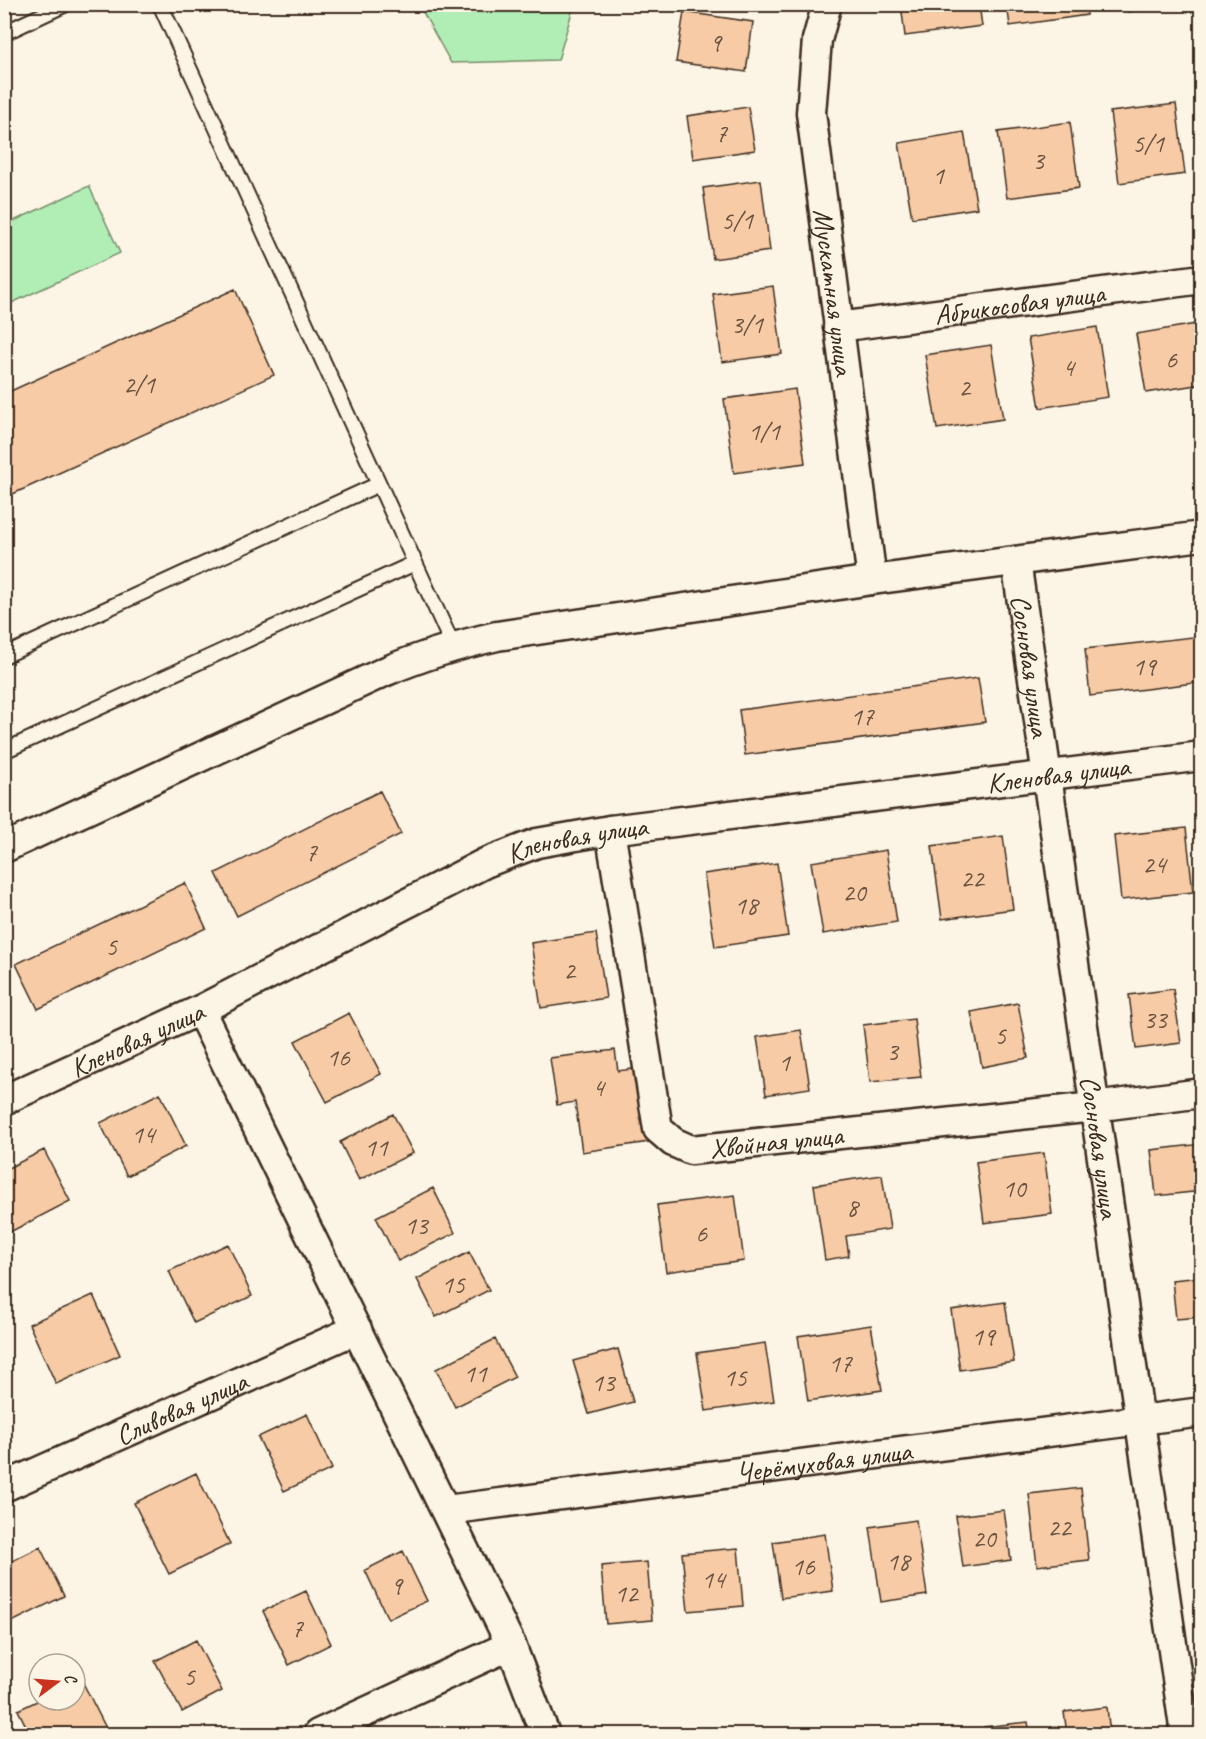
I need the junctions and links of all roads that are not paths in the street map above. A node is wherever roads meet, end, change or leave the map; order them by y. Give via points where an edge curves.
1 (66, 4) edge
2 (160, 4) edge
3 (827, 4) edge
4 (4, 33) edge
5 (1202, 279) edge
6 (838, 327) junction
7 (379, 484) junction
8 (1202, 536) edge
9 (1016, 561) junction
10 (415, 563) junction
11 (872, 580) junction
12 (453, 646) junction
13 (4, 656) edge
14 (4, 751) edge
15 (1202, 756) edge
16 (1047, 774) junction
17 (610, 830) junction
18 (4, 848) edge
19 (200, 1010) junction
20 (1202, 1093) edge
21 (4, 1100) edge
22 (1094, 1107) junction
23 (357, 1329) junction
24 (1202, 1412) edge
25 (1140, 1420) junction
26 (4, 1487) edge
27 (446, 1510) junction
28 (511, 1645) junction
29 (318, 1734) edge
30 (545, 1734) edge
31 (1185, 1734) edge

1 - 4 lane
2 - 7 lane
3 - 6 street, Мускатная улица via 817,40 811,113
5 - 6 street, Абрикосовая улица
6 - 11 street, Мускатная улица
7 - 10 lane
7 - 13 lane
8 - 9 street
9 - 11 street
9 - 16 street, Сосновая улица
10 - 12 lane
10 - 14 lane
11 - 12 street via 497,636
12 - 18 street via 384,672
15 - 16 street, Кленовая улица
16 - 17 street, Кленовая улица
16 - 22 street, Сосновая улица
17 - 19 street, Кленовая улица via 537,843 485,864
17 - 22 street, Хвойная улица via 658,1129 673,1142 691,1150
19 - 21 street, Кленовая улица
19 - 23 street
20 - 22 street, Хвойная улица
22 - 25 street, Сосновая улица
23 - 26 street, Сливовая улица
23 - 27 street
24 - 25 street, Черёмуховая улица
25 - 27 street, Черёмуховая улица
25 - 31 street, Сосновая улица
27 - 28 street
28 - 29 street
28 - 30 street

